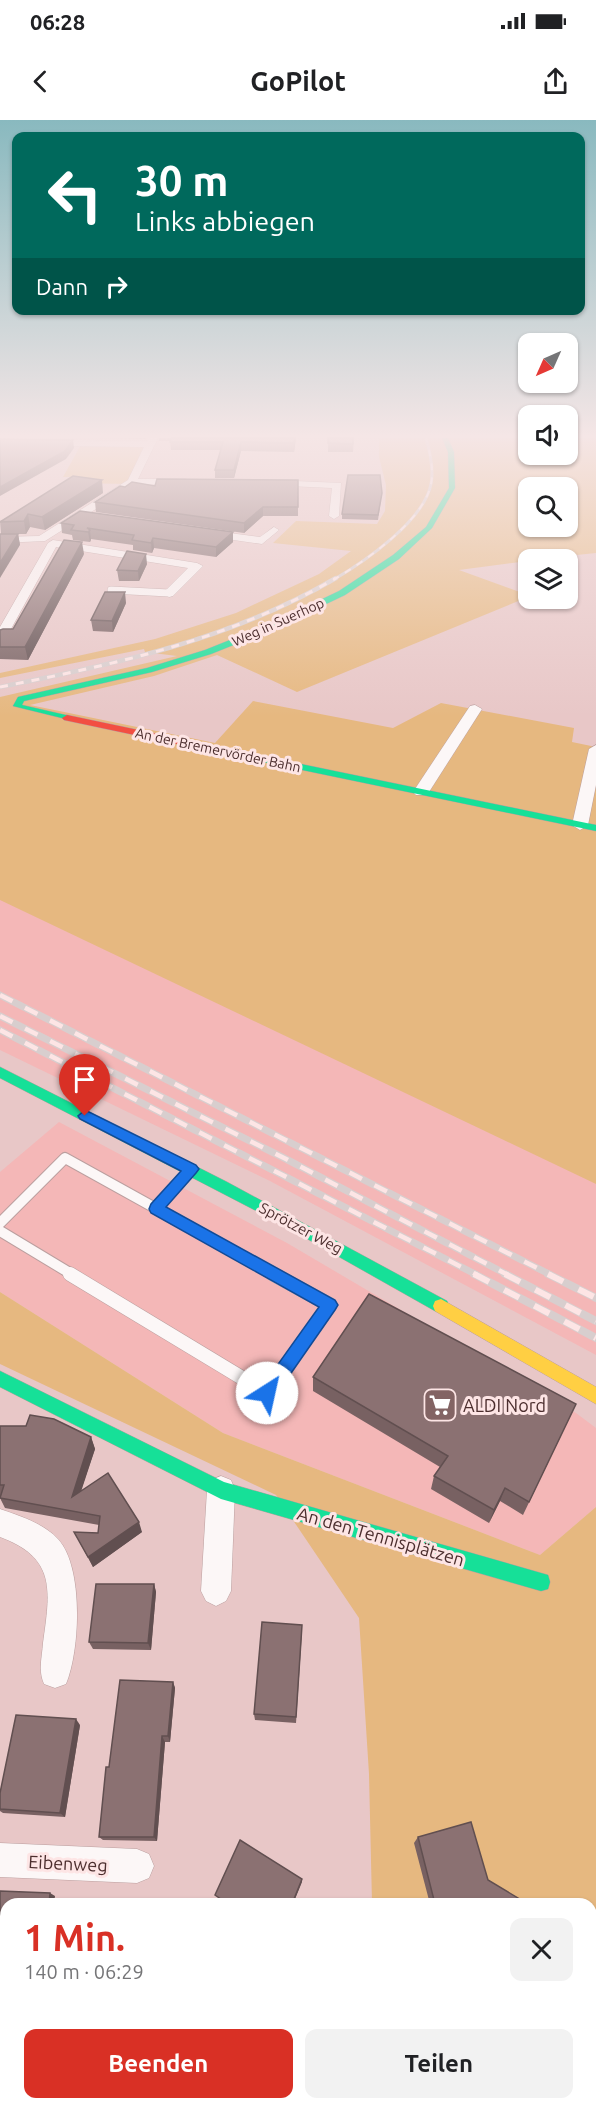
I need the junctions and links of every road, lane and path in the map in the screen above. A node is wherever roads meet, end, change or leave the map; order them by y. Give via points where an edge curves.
1 (60, 531) edge
2 (273, 531) edge
3 (426, 531) edge
4 (197, 532) edge
5 (0, 540) edge
6 (47, 541) junction
7 (111, 590) edge
8 (169, 593) joint
9 (0, 638) edge
10 (17, 706) joint
11 (475, 709) dead end
12 (596, 749) edge
13 (421, 792) junction
14 (580, 825) junction
15 (596, 828) edge
16 (0, 1072) edge
17 (191, 1169) junction
18 (156, 1209) junction
19 (0, 1223) edge
20 (0, 1231) edge
21 (0, 1379) edge
22 (596, 1396) edge
23 (221, 1490) junction
24 (0, 1522) edge
25 (541, 1582) dead end
26 (216, 1591) dead end
27 (55, 1673) dead end
28 (0, 1860) edge
29 (137, 1866) dead end

1 - 6 street
2 - 4 street via 262,541
3 - 10 street, Weg in Suerhop via 396,557 342,593 273,626 149,670 21,699
5 - 6 street
6 - 8 street via 197,566
6 - 9 street
7 - 8 lane
10 - 13 street, An der Bremervörder Bahn
11 - 13 street
12 - 14 street
13 - 14 street, An der Bremervörder Bahn
14 - 15 street, An der Bremervörder Bahn
16 - 17 street, Sprötzer Weg
17 - 18 lane
17 - 22 street, Sprötzer Weg via 370,1265
18 - 19 lane via 65,1158
18 - 20 lane via 330,1305 267,1393
21 - 23 street, An den Tennisplätzen
23 - 25 street, An den Tennisplätzen
23 - 26 street
24 - 27 street via 25,1532 51,1553 63,1586
28 - 29 street, Eibenweg

